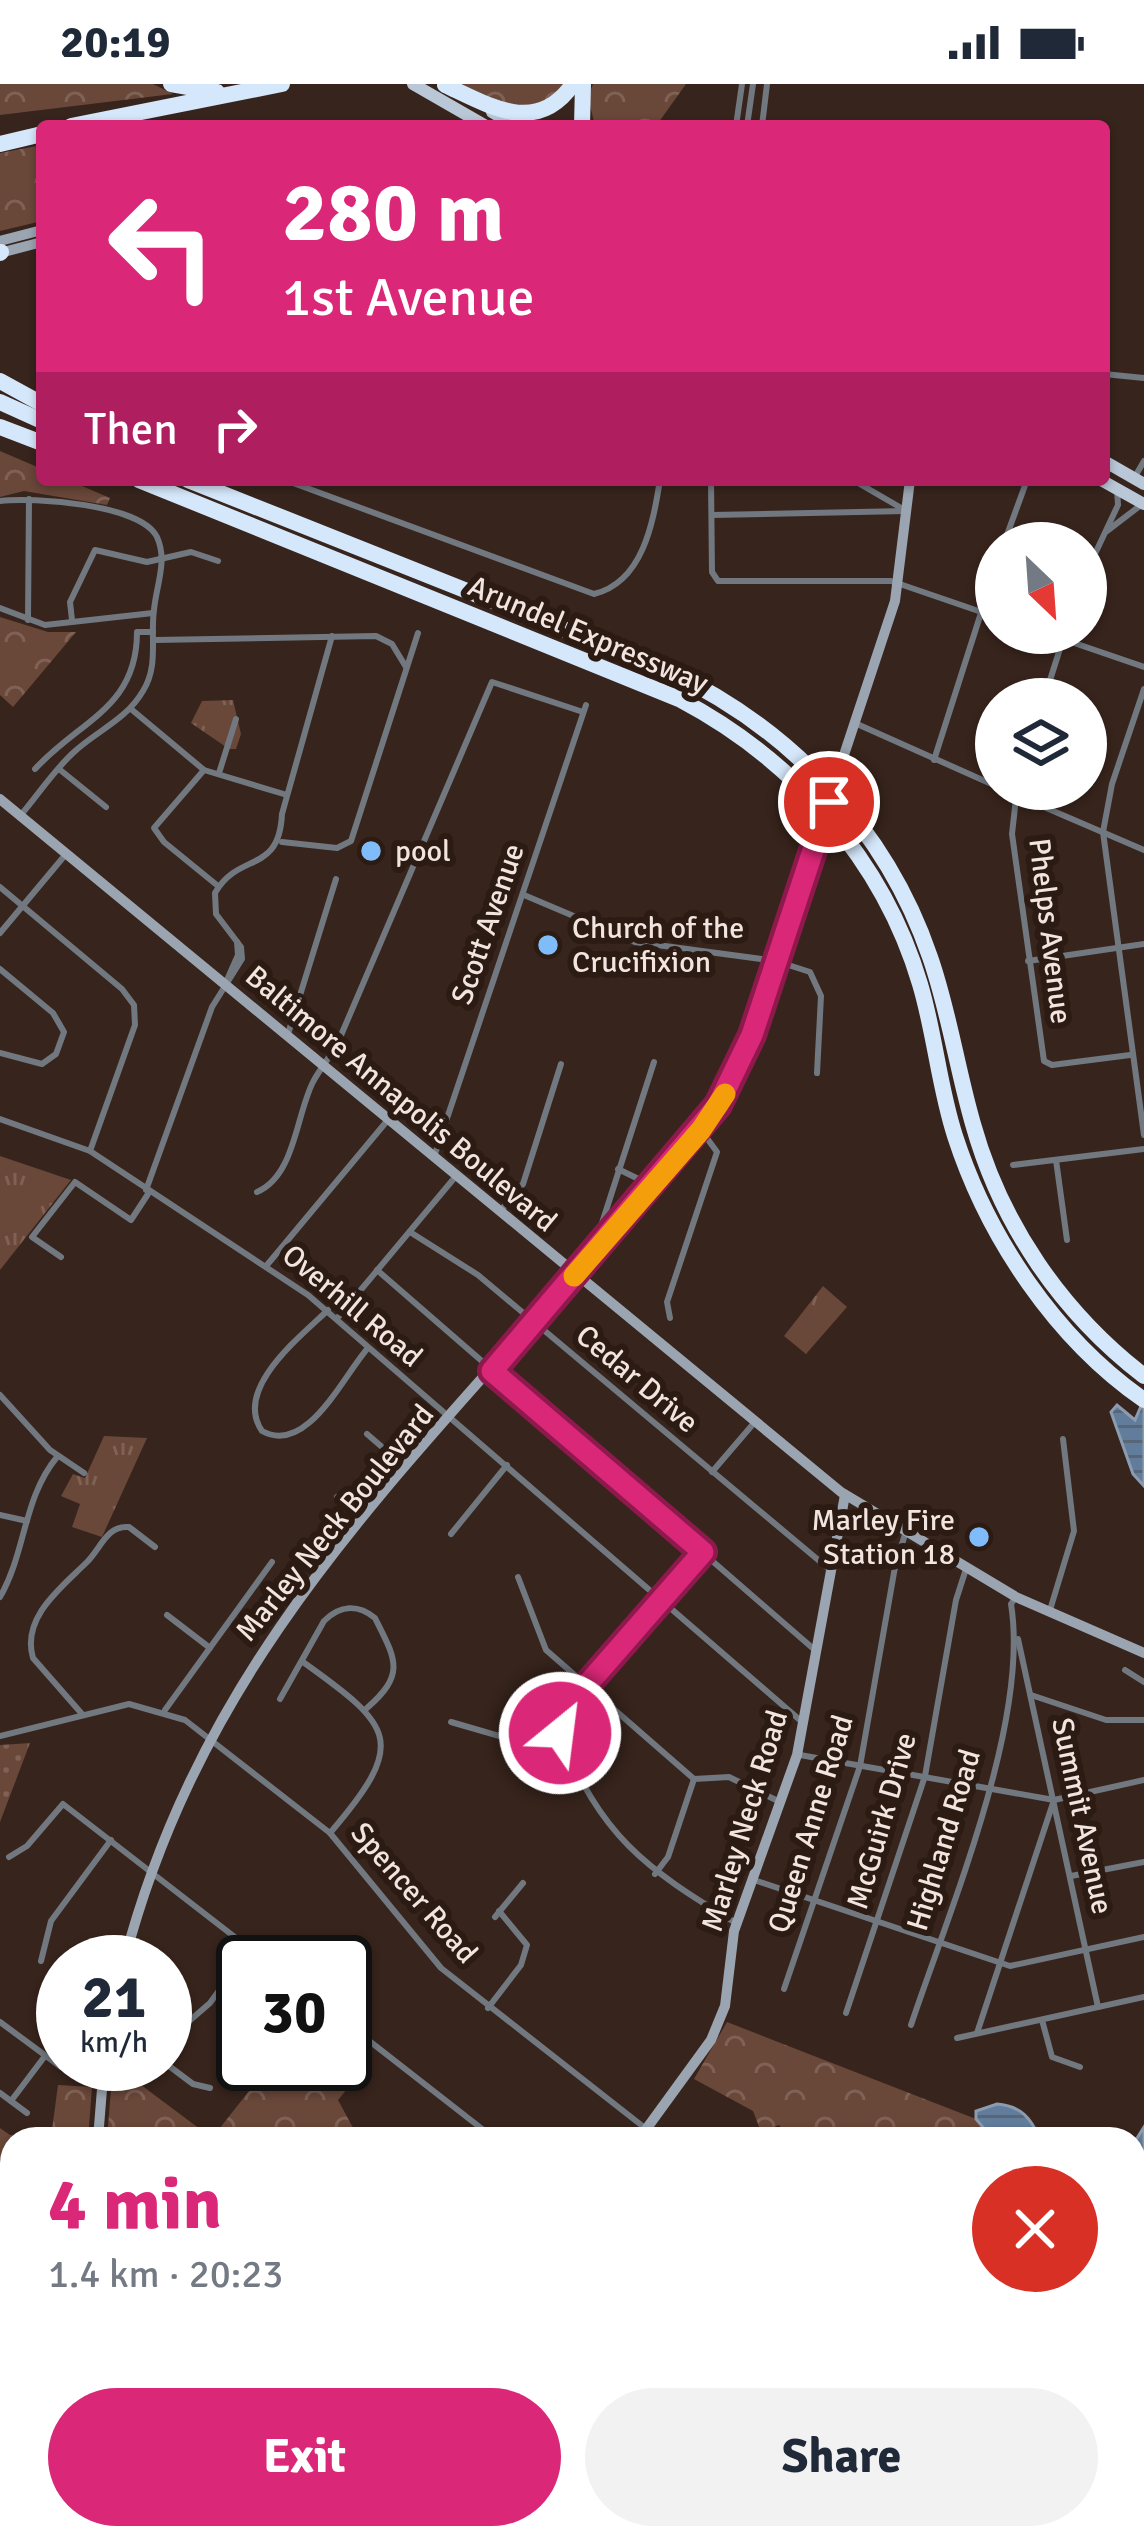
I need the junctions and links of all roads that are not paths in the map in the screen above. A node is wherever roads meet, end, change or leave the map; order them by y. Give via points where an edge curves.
1 (171, 84) edge
2 (262, 84) edge
3 (282, 84) edge
4 (413, 84) edge
5 (445, 84) edge
6 (573, 84) edge
7 (584, 84) edge
8 (742, 84) edge
9 (753, 84) edge
10 (767, 84) edge
11 (452, 106) junction
12 (104, 120) edge
13 (461, 120) edge
14 (476, 120) edge
15 (503, 120) edge
16 (582, 120) edge
17 (737, 120) edge
18 (748, 120) edge
19 (763, 120) edge
20 (36, 134) edge
21 (0, 142) edge
22 (36, 232) edge
23 (0, 242) edge
24 (36, 244) edge
25 (0, 253) edge
26 (1110, 375) edge
27 (1144, 378) edge
28 (0, 381) edge
29 (36, 401) edge
30 (0, 403) edge
31 (36, 418) edge
32 (0, 430) edge
33 (36, 442) edge
34 (1144, 461) edge
35 (1110, 464) edge
36 (1139, 481) edge
37 (154, 486) edge
38 (203, 486) edge
39 (217, 486) edge
40 (301, 486) edge
41 (658, 486) edge
42 (711, 486) edge
43 (864, 486) edge
44 (909, 486) edge
45 (1026, 486) edge
46 (1133, 498) edge
47 (29, 499) junction
48 (0, 501) edge
49 (906, 511) junction
50 (711, 515) junction
51 (1012, 522) edge
52 (316, 531) junction
53 (1107, 531) joint
54 (163, 559) junction
55 (218, 561) dead end
56 (899, 584) junction
57 (0, 608) edge
58 (975, 610) edge
59 (153, 613) junction
60 (28, 620) junction
61 (73, 620) junction
62 (975, 631) edge
63 (418, 633) dead end
64 (153, 636) junction
65 (332, 636) junction
66 (1107, 653) edge
67 (406, 667) junction
68 (1144, 668) edge
69 (1144, 689) edge
70 (131, 709) junction
71 (236, 719) dead end
72 (854, 723) junction
73 (82, 725) junction
74 (92, 740) junction
75 (934, 760) junction
76 (34, 769) dead end
77 (59, 769) junction
78 (204, 770) junction
79 (218, 774) junction
80 (975, 778) edge
81 (287, 794) junction
82 (0, 799) edge
83 (106, 807) dead end
84 (1014, 810) edge
85 (1055, 810) edge
86 (20, 816) junction
87 (1103, 832) junction
88 (279, 844) junction
89 (1144, 850) edge
90 (66, 854) junction
91 (336, 879) dead end
92 (218, 886) junction
93 (0, 887) edge
94 (524, 895) junction
95 (22, 906) junction
96 (0, 933) edge
97 (1144, 944) edge
98 (1118, 948) junction
99 (776, 961) junction
100 (1028, 961) junction
101 (0, 969) edge
102 (226, 984) junction
103 (288, 1034) junction
104 (0, 1053) edge
105 (1132, 1054) junction
106 (654, 1062) dead end
107 (561, 1064) dead end
108 (322, 1066) junction
109 (817, 1073) dead end
110 (0, 1119) edge
111 (387, 1121) junction
112 (701, 1130) junction
113 (1144, 1135) edge
114 (1144, 1149) edge
115 (90, 1151) junction
116 (433, 1157) junction
117 (1056, 1160) junction
118 (1013, 1165) dead end
119 (618, 1169) junction
120 (456, 1176) junction
121 (653, 1186) junction
122 (148, 1191) junction
123 (257, 1192) dead end
124 (499, 1212) junction
125 (602, 1223) dead end
126 (410, 1232) junction
127 (1067, 1240) dead end
128 (61, 1258) dead end
129 (267, 1264) junction
130 (377, 1270) junction
131 (574, 1275) junction
132 (328, 1310) junction
133 (338, 1317) junction
134 (670, 1318) dead end
135 (532, 1323) junction
136 (368, 1348) junction
137 (492, 1371) junction
138 (1143, 1375) edge
139 (0, 1395) edge
140 (1138, 1396) edge
141 (451, 1419) junction
142 (754, 1423) junction
143 (367, 1434) dead end
144 (1063, 1439) dead end
145 (57, 1457) junction
146 (507, 1465) junction
147 (407, 1469) junction
148 (712, 1472) junction
149 (84, 1473) dead end
150 (845, 1495) junction
151 (337, 1497) dead end
152 (0, 1515) edge
153 (363, 1520) junction
154 (27, 1521) junction
155 (906, 1531) junction
156 (451, 1534) dead end
157 (155, 1547) dead end
158 (703, 1552) junction
159 (272, 1562) dead end
160 (829, 1569) junction
161 (966, 1569) junction
162 (518, 1577) dead end
163 (0, 1597) edge
164 (1016, 1597) junction
165 (663, 1599) junction
166 (1049, 1614) junction
167 (167, 1615) dead end
168 (1016, 1636) junction
169 (210, 1648) junction
170 (816, 1652) junction
171 (1144, 1653) edge
172 (303, 1662) junction
173 (1125, 1670) dead end
174 (1144, 1682) edge
175 (585, 1685) junction
176 (1031, 1695) junction
177 (280, 1699) dead end
178 (367, 1708) junction
179 (165, 1710) junction
180 (82, 1715) junction
181 (1144, 1720) edge
182 (451, 1721) dead end
183 (804, 1724) junction
184 (560, 1733) junction
185 (209, 1735) junction
186 (0, 1736) edge
187 (797, 1755) junction
188 (860, 1766) junction
189 (925, 1776) junction
190 (694, 1779) junction
191 (1144, 1780) edge
192 (991, 1788) junction
193 (1054, 1800) junction
194 (781, 1803) junction
195 (330, 1833) junction
196 (111, 1840) junction
197 (9, 1857) dead end
198 (1144, 1862) edge
199 (150, 1874) junction
200 (656, 1874) junction
201 (1071, 1876) junction
202 (754, 1880) junction
203 (523, 1883) dead end
204 (815, 1901) junction
205 (878, 1920) junction
206 (737, 1924) junction
207 (48, 1935) edge
208 (132, 1935) edge
209 (231, 1935) edge
210 (1144, 1937) edge
211 (938, 1942) junction
212 (1086, 1950) junction
213 (1000, 1964) junction
214 (784, 1989) dead end
215 (216, 1995) edge
216 (1144, 1997) edge
217 (1098, 2007) junction
218 (488, 2008) junction
219 (846, 2013) dead end
220 (192, 2019) edge
221 (1042, 2020) junction
222 (0, 2022) edge
223 (911, 2025) dead end
224 (977, 2033) junction
225 (957, 2038) dead end
226 (372, 2044) edge
227 (36, 2049) edge
228 (1080, 2067) dead end
229 (36, 2068) edge
230 (192, 2083) edge
231 (210, 2088) dead end
232 (101, 2091) edge
233 (0, 2093) edge
234 (10, 2101) junction
235 (27, 2113) dead end
236 (99, 2127) edge
237 (476, 2127) edge
238 (633, 2127) edge
239 (647, 2127) edge

1 - 2 highway via 209,92
3 - 12 highway
4 - 11 main road
5 - 6 highway via 522,115 554,105
5 - 15 main road
7 - 16 highway
8 - 17 street
9 - 18 street
10 - 19 street
11 - 13 main road
11 - 14 main road
20 - 21 highway
22 - 23 main road
24 - 25 main road
26 - 27 street
28 - 29 highway
30 - 31 highway
32 - 33 highway
34 - 36 street
35 - 36 main road
36 - 46 street
37 - 140 highway, Arundel Expressway via 679,699 725,724 810,794 878,886 899,932 920,984 955,1136 996,1228 1058,1319
38 - 52 highway, Arundel Expressway
39 - 52 highway
40 - 41 street via 594,594 633,568
42 - 50 street
43 - 49 street
44 - 49 main road, Marley Neck Boulevard
45 - 51 street
46 - 53 street
46 - 53 street via 1118,505
47 - 48 street
47 - 54 street via 146,523
47 - 60 street
49 - 50 street
49 - 56 main road, Marley Neck Boulevard
50 - 56 street via 718,580
52 - 138 highway, Arundel Expressway via 682,677 755,721 822,780 874,843 921,932 977,1137 1006,1211 1058,1292
54 - 55 street via 191,552
54 - 59 street
54 - 61 street via 95,550 70,602
56 - 58 street
56 - 72 main road, Marley Neck Boulevard
57 - 60 street
59 - 61 street
59 - 64 street
60 - 61 street
62 - 75 street
63 - 67 street
64 - 65 street
64 - 70 street via 150,679
64 - 73 street via 137,632 129,681 106,711
65 - 67 street via 385,639
65 - 81 street
66 - 68 street
67 - 88 street via 351,841 331,848
69 - 87 street
70 - 74 street
70 - 78 street
71 - 79 street
72 - 75 street
72 - 99 main road, Marley Neck Boulevard, bridge
73 - 74 street
73 - 76 street
74 - 77 street
75 - 80 street
77 - 83 street
77 - 86 street
78 - 79 street
78 - 92 street via 154,828
79 - 81 street
81 - 88 street
82 - 86 main road, Baltimore Annapolis Boulevard
84 - 100 street, Phelps Avenue
85 - 87 street
86 - 90 main road, Baltimore Annapolis Boulevard
87 - 89 street
87 - 98 street
88 - 92 street
90 - 95 street
90 - 102 main road, Baltimore Annapolis Boulevard
91 - 103 street
92 - 102 street via 216,914 237,941
93 - 95 street
94 - 99 street via 635,942
94 - 108 street, Scott Avenue via 584,709 492,682
94 - 116 street, Scott Avenue
95 - 96 street
95 - 115 street via 122,989 135,1010
97 - 98 street
98 - 100 street
98 - 105 street
99 - 109 street via 810,972 820,988
99 - 112 main road, Marley Neck Boulevard via 735,1076
100 - 105 street, Phelps Avenue via 1043,1061
101 - 104 street via 64,1030 56,1054 42,1064
102 - 103 main road, Baltimore Annapolis Boulevard
102 - 122 street
103 - 108 main road, Baltimore Annapolis Boulevard
105 - 113 street
106 - 119 street
107 - 124 street via 523,1184
108 - 111 main road, Baltimore Annapolis Boulevard
108 - 123 street via 279,1173
110 - 115 street, Overhill Road
111 - 116 main road, Baltimore Annapolis Boulevard
111 - 129 street
112 - 121 main road, Marley Neck Boulevard
112 - 134 street via 716,1152 667,1302
114 - 117 street
115 - 122 street, Overhill Road
116 - 120 main road, Baltimore Annapolis Boulevard
117 - 118 street
117 - 127 street
119 - 121 street
119 - 125 street
120 - 124 main road, Baltimore Annapolis Boulevard
120 - 126 street
121 - 131 main road, Marley Neck Boulevard
122 - 128 street via 131,1220 75,1182 66,1187 32,1237
122 - 129 street, Overhill Road
124 - 131 main road, Baltimore Annapolis Boulevard
126 - 130 street
126 - 135 street, Cedar Drive
129 - 132 street, Overhill Road
130 - 133 street
130 - 137 street
131 - 135 main road, Marley Neck Boulevard
131 - 142 main road, Baltimore Annapolis Boulevard
132 - 133 street, Overhill Road
132 - 136 street via 254,1396 262,1431 301,1431
133 - 136 street, Overhill Road
135 - 137 main road, Marley Neck Boulevard
135 - 148 street, Cedar Drive
136 - 141 street, Overhill Road
137 - 141 main road, Marley Neck Boulevard
137 - 158 street
139 - 145 street
141 - 146 street, Overhill Road
141 - 147 main road, Marley Neck Boulevard
142 - 148 street
142 - 150 main road, Baltimore Annapolis Boulevard
143 - 147 street
144 - 166 street via 1073,1531
145 - 149 street
145 - 154 street
146 - 156 street
146 - 165 street, Overhill Road
147 - 153 main road, Marley Neck Boulevard
148 - 160 street, Cedar Drive
150 - 155 main road, Baltimore Annapolis Boulevard
150 - 160 main road, Marley Neck Road
151 - 153 street
152 - 154 street
153 - 185 main road, Marley Neck Boulevard via 272,1633
154 - 163 street
155 - 161 main road, Baltimore Annapolis Boulevard
155 - 188 street, Queen Anne Road
157 - 180 street via 129,1527 112,1529 47,1601 34,1628 33,1658
158 - 165 street
158 - 170 street
159 - 169 street
160 - 170 main road, Marley Neck Road
161 - 164 main road, Baltimore Annapolis Boulevard
161 - 189 street, McGuirk Drive
162 - 175 street via 546,1650
164 - 166 main road, Baltimore Annapolis Boulevard
164 - 168 street, Highland Road
165 - 175 street
165 - 183 street, Overhill Road
166 - 171 main road, Baltimore Annapolis Boulevard
167 - 169 street
168 - 176 street, Summit Avenue
168 - 192 street, Highland Road
169 - 179 street
170 - 183 main road, Marley Neck Road
172 - 177 street
172 - 178 street
172 - 178 street via 334,1612 367,1612 395,1669
173 - 174 street
175 - 184 street
175 - 190 street
176 - 181 street via 1106,1720
176 - 193 street, Summit Avenue
178 - 195 street via 380,1760 371,1784
179 - 180 street, Spencer Road via 129,1704
179 - 185 street, Spencer Road
180 - 186 street, Spencer Road
182 - 184 street via 513,1740
183 - 187 main road, Marley Neck Road
184 - 200 street via 594,1808
185 - 195 street, Spencer Road
185 - 199 main road, Marley Neck Boulevard
187 - 188 street
187 - 194 main road, Marley Neck Road
188 - 189 street
188 - 204 street, Queen Anne Road
189 - 192 street
189 - 205 street, McGuirk Drive
190 - 194 street via 729,1777
190 - 200 street
191 - 193 street
192 - 193 street
192 - 211 street, Highland Road
193 - 201 street, Summit Avenue
193 - 213 street
194 - 202 main road, Marley Neck Road
195 - 218 street, Spencer Road via 441,1967
196 - 197 street via 63,1804
196 - 199 street
196 - 207 street
198 - 201 street
199 - 208 main road, Marley Neck Boulevard
199 - 209 street
200 - 206 street
201 - 212 street, Summit Avenue
202 - 204 street
202 - 206 main road, Marley Neck Road
203 - 218 street via 497,1914 527,1946
204 - 205 street
204 - 214 street, Queen Anne Road
205 - 211 street
205 - 219 street, McGuirk Drive
206 - 239 main road, Marley Neck Road via 719,2023
210 - 212 street
211 - 213 street
211 - 223 street, Highland Road
212 - 213 street
212 - 217 street, Summit Avenue
213 - 224 street
215 - 220 street
216 - 217 street
217 - 221 street
218 - 238 street, Spencer Road
221 - 224 street
221 - 228 street via 1052,2057
222 - 227 street
224 - 225 street
226 - 237 street
229 - 234 street
230 - 231 street
232 - 236 main road
233 - 234 street
234 - 235 street

